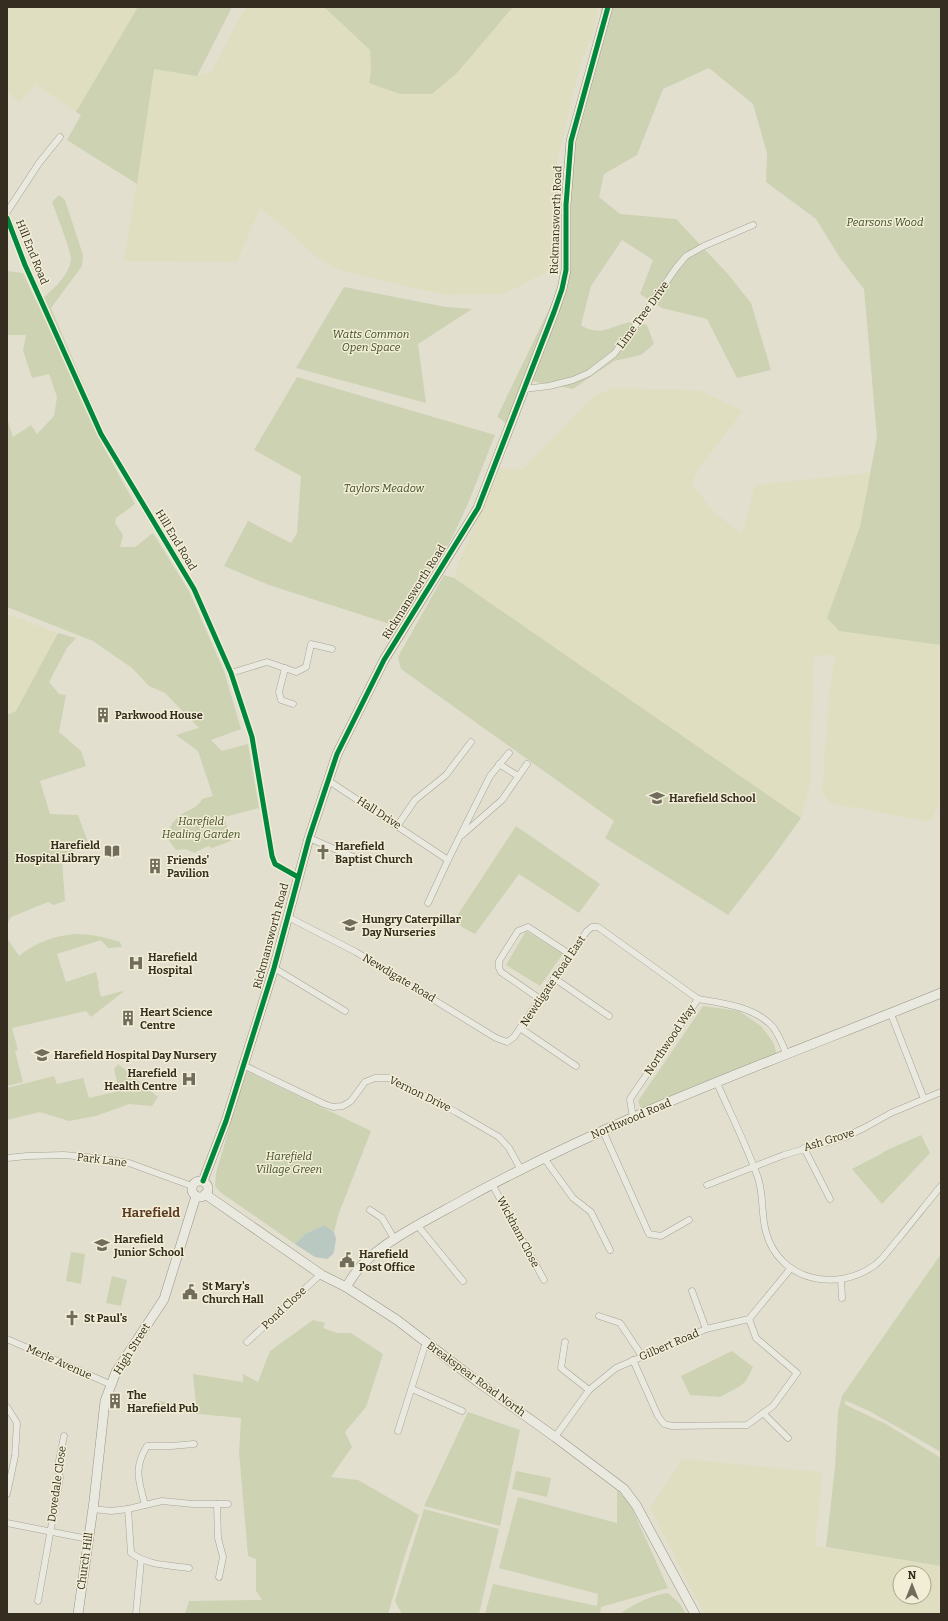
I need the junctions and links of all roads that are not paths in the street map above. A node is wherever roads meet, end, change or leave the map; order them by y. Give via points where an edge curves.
1 (608, 7) edge
2 (60, 137) dead end
3 (7, 212) edge
4 (7, 218) edge
5 (753, 225) dead end
6 (524, 389) junction
7 (332, 649) dead end
8 (285, 668) junction
9 (231, 673) junction
10 (293, 704) dead end
11 (471, 742) dead end
12 (509, 752) dead end
13 (500, 764) junction
14 (527, 764) dead end
15 (518, 776) junction
16 (329, 781) junction
17 (398, 826) junction
18 (309, 838) junction
19 (459, 838) junction
20 (356, 858) dead end
21 (448, 860) junction
22 (298, 877) junction
23 (428, 903) dead end
24 (288, 917) junction
25 (570, 955) junction
26 (274, 968) junction
27 (554, 978) junction
28 (941, 993) edge
29 (540, 998) junction
30 (698, 999) junction
31 (345, 1011) dead end
32 (891, 1014) junction
33 (609, 1016) dead end
34 (520, 1028) junction
35 (507, 1042) joint
36 (787, 1055) junction
37 (243, 1065) junction
38 (576, 1066) dead end
39 (717, 1083) junction
40 (941, 1092) edge
41 (924, 1099) junction
42 (633, 1118) junction
43 (603, 1131) junction
44 (804, 1148) junction
45 (7, 1158) edge
46 (544, 1158) junction
47 (753, 1167) junction
48 (521, 1170) junction
49 (203, 1181) junction
50 (492, 1184) junction
51 (708, 1185) dead end
52 (192, 1186) junction
53 (941, 1186) edge
54 (206, 1194) junction
55 (196, 1196) junction
56 (830, 1199) dead end
57 (370, 1210) dead end
58 (689, 1220) dead end
59 (418, 1226) junction
60 (394, 1240) junction
61 (610, 1250) dead end
62 (791, 1268) junction
63 (321, 1274) junction
64 (544, 1280) dead end
65 (841, 1280) junction
66 (463, 1281) dead end
67 (346, 1287) junction
68 (692, 1291) dead end
69 (842, 1298) dead end
70 (599, 1316) dead end
71 (749, 1319) junction
72 (706, 1330) junction
73 (7, 1339) edge
74 (247, 1342) dead end
75 (426, 1342) junction
76 (564, 1342) dead end
77 (642, 1356) junction
78 (633, 1360) junction
79 (112, 1385) junction
80 (412, 1389) junction
81 (589, 1390) junction
82 (7, 1407) edge
83 (462, 1411) dead end
84 (763, 1413) junction
85 (398, 1431) dead end
86 (64, 1436) dead end
87 (555, 1436) junction
88 (788, 1438) dead end
89 (194, 1444) dead end
90 (7, 1494) edge
91 (217, 1504) junction
92 (228, 1504) dead end
93 (145, 1505) junction
94 (93, 1509) junction
95 (128, 1509) junction
96 (7, 1523) edge
97 (50, 1532) junction
98 (88, 1539) junction
99 (141, 1560) junction
100 (189, 1568) dead end
101 (219, 1577) dead end
102 (38, 1601) dead end
103 (78, 1614) edge
104 (136, 1614) edge
105 (694, 1614) edge

1 - 6 street, Rickmansworth Road via 571,141 566,205 566,270 562,289
2 - 3 street via 39,163
4 - 9 street, Hill End Road via 25,265 101,434 194,589
5 - 6 street, Lime Tree Drive via 686,256 614,354 589,372 573,380
6 - 16 street, Rickmansworth Road via 478,508 384,660 338,754
7 - 8 street via 311,644 306,667 296,672
8 - 9 street via 268,662
8 - 10 street via 279,692 281,700
9 - 22 street, Hill End Road via 252,737 272,856 276,864
11 - 17 street via 446,775 415,800
12 - 13 street
13 - 15 street
13 - 19 street via 490,776
14 - 15 street
15 - 19 street via 502,800
16 - 17 street, Hall Drive
16 - 18 street, Rickmansworth Road
17 - 21 street, Hall Drive
18 - 20 street
18 - 22 street, Rickmansworth Road
19 - 21 street
21 - 23 street
22 - 24 street, Rickmansworth Road
24 - 26 street, Rickmansworth Road
24 - 35 street, Newdigate Road via 356,952 496,1038
25 - 27 street, Newdigate Road East
25 - 29 street via 528,927 518,931 499,961 499,968 501,972
25 - 30 street, Newdigate Road East via 587,931 592,927 598,927
26 - 31 street
26 - 37 street, Rickmansworth Road
27 - 29 street, Newdigate Road East
27 - 33 street
28 - 32 street, Northwood Road
29 - 34 street, Newdigate Road East
30 - 36 street, Northwood Way via 741,1008 762,1018 773,1028
30 - 42 street, Northwood Way via 630,1099
32 - 36 street, Northwood Road
32 - 41 street
34 - 35 street, Newdigate Road East
34 - 38 street
36 - 39 street, Northwood Road
37 - 48 street, Vernon Drive via 333,1107 348,1103 367,1081 389,1078 499,1136 506,1143
37 - 49 street, Rickmansworth Road via 220,1139
39 - 42 street, Northwood Road
39 - 47 street
40 - 41 street, Ash Grove
41 - 44 street, Ash Grove via 891,1112 845,1137
42 - 43 street, Northwood Road
43 - 46 street, Northwood Road
43 - 58 street via 649,1234 661,1236
44 - 47 street, Ash Grove
44 - 56 street
45 - 52 street, Park Lane via 64,1155 129,1162
46 - 48 street, Northwood Road
46 - 61 street via 573,1198 591,1212
47 - 51 street, Ash Grove
47 - 62 street via 762,1192 766,1233 778,1256
48 - 50 street, Northwood Road
49 - 52 street via 198,1181
49 - 54 street via 208,1187
50 - 59 street, Northwood Road
50 - 64 street, Wickham Close
52 - 55 street
53 - 65 street via 876,1264 864,1272
54 - 55 street
54 - 63 street, Breakspear Road North
55 - 79 street, High Street via 164,1299 116,1372
57 - 60 street via 382,1218
59 - 60 street, Northwood Road
59 - 66 street
60 - 67 street, Northwood Road via 362,1264
62 - 65 street via 813,1278
62 - 71 street
63 - 67 street, Breakspear Road North
63 - 74 street, Pond Close
65 - 69 street
67 - 75 street, Breakspear Road North
68 - 72 street
70 - 77 street via 620,1323
71 - 72 street, Gilbert Road
71 - 84 street via 756,1338 797,1373 773,1406
72 - 77 street, Gilbert Road
73 - 79 street, Merle Avenue
75 - 80 street
75 - 87 street, Breakspear Road North
76 - 81 street via 561,1368
77 - 78 street, Gilbert Road
78 - 81 street, Gilbert Road via 616,1368
78 - 84 street via 664,1424 748,1425
79 - 94 street, High Street via 105,1401
80 - 83 street
80 - 85 street
81 - 87 street, Gilbert Road
82 - 90 street via 16,1423 15,1456
84 - 88 street
86 - 97 street, Dovedale Close via 58,1466 60,1478
87 - 105 street, Breakspear Road North via 624,1488 636,1505
89 - 93 street via 147,1446 137,1471
91 - 92 street
91 - 93 street via 162,1501
91 - 101 street via 218,1538 223,1557
93 - 95 street
94 - 95 street
94 - 98 street, Church Hill
95 - 99 street via 131,1553
96 - 97 street, Dovedale Close
97 - 98 street, Dovedale Close
97 - 102 street, Dovedale Close
98 - 103 street, Church Hill
99 - 100 street
99 - 104 street

